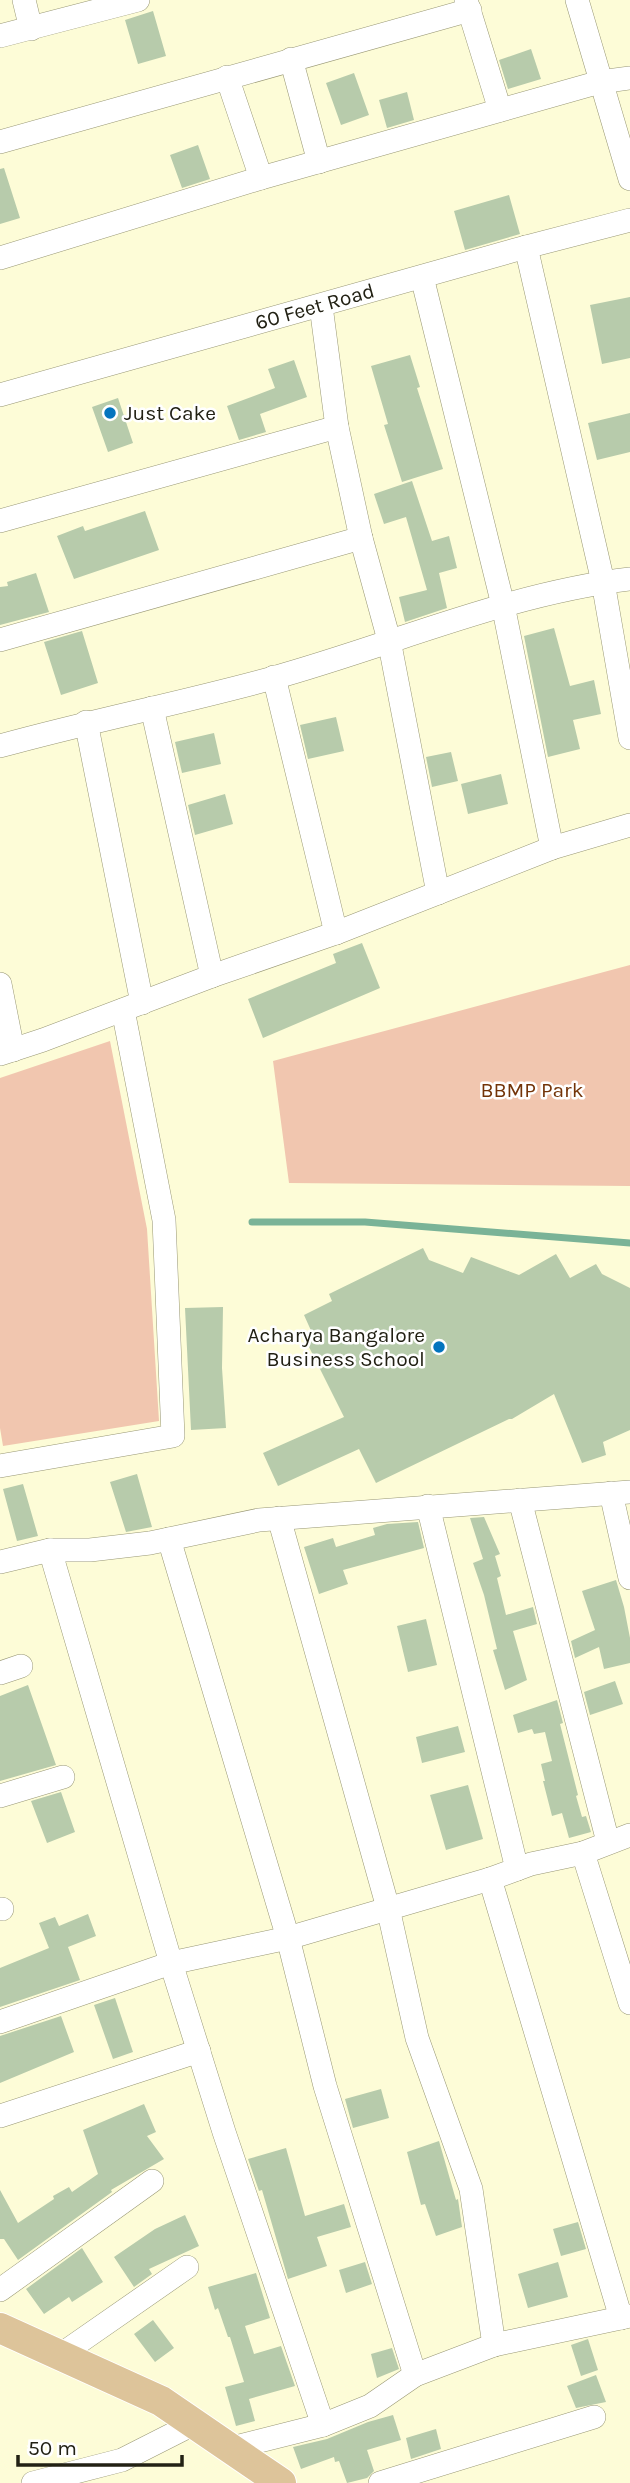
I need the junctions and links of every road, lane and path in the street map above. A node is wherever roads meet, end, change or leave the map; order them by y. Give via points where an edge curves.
1 (24, 0) edge
2 (138, 0) edge
3 (577, 0) edge
4 (468, 5) edge
5 (31, 29) junction
6 (0, 36) edge
7 (291, 59) junction
8 (227, 77) junction
9 (630, 78) edge
10 (600, 82) junction
11 (500, 110) junction
12 (0, 142) edge
13 (319, 162) junction
14 (261, 178) junction
15 (630, 179) edge
16 (630, 220) edge
17 (526, 247) junction
18 (0, 258) edge
19 (422, 277) junction
20 (321, 306) junction
21 (0, 395) edge
22 (337, 427) junction
23 (0, 521) edge
24 (361, 538) junction
25 (630, 579) edge
26 (603, 582) junction
27 (503, 605) junction
28 (0, 640) edge
29 (389, 640) junction
30 (274, 677) junction
31 (152, 708) junction
32 (86, 722) junction
33 (630, 738) edge
34 (0, 746) edge
35 (630, 825) edge
36 (552, 848) junction
37 (438, 893) junction
38 (336, 933) junction
39 (212, 976) junction
40 (0, 985) edge
41 (133, 1007) junction
42 (7, 1052) edge
43 (0, 1466) edge
44 (620, 1493) edge
45 (520, 1500) junction
46 (428, 1506) junction
47 (279, 1518) junction
48 (169, 1539) junction
49 (50, 1550) junction
50 (0, 1562) edge
51 (630, 1578) edge
52 (63, 1777) dead end
53 (0, 1796) edge
54 (630, 1835) edge
55 (608, 1842) junction
56 (583, 1853) junction
57 (517, 1869) junction
58 (490, 1879) junction
59 (388, 1908) junction
60 (288, 1938) junction
61 (172, 1963) junction
62 (630, 2003) edge
63 (0, 2022) edge
64 (199, 2051) junction
65 (0, 2116) edge
66 (152, 2180) dead end
67 (187, 2267) dead end
68 (0, 2290) edge
69 (626, 2317) edge
70 (8, 2335) edge
71 (494, 2345) junction
72 (59, 2356) junction
73 (415, 2375) junction
74 (594, 2417) dead end
75 (195, 2423) junction
76 (323, 2425) junction
77 (232, 2448) junction
78 (33, 2483) edge
79 (281, 2483) edge
80 (380, 2483) edge

1 - 5 street
2 - 5 street
3 - 10 street
4 - 7 street
4 - 11 street
5 - 6 street
7 - 8 street
7 - 13 street
8 - 12 street
8 - 14 street
9 - 10 street
10 - 11 street
10 - 15 street
11 - 13 street
13 - 14 street
14 - 18 street
16 - 17 street, 60 Feet Road
17 - 19 street, 60 Feet Road
17 - 26 street
19 - 20 street, 60 Feet Road
19 - 27 street
20 - 21 street, 60 Feet Road
20 - 22 street
22 - 23 street
22 - 24 street
24 - 28 street
24 - 29 street
25 - 26 street
26 - 27 street
26 - 33 street
27 - 29 street
27 - 36 street
29 - 30 street
29 - 37 street
30 - 31 street
30 - 38 street
31 - 32 street
31 - 39 street
32 - 34 street
32 - 41 street
35 - 36 street
36 - 37 street
37 - 38 street
38 - 39 street
39 - 41 street
40 - 42 street
41 - 42 street
41 - 43 street via 164,1220 173,1436
44 - 45 street
44 - 51 street
45 - 46 street
45 - 55 street
46 - 47 street
46 - 57 street
47 - 48 street
47 - 59 street
48 - 49 street via 90,1550
48 - 60 street
49 - 50 street
49 - 61 street
52 - 53 street
54 - 55 street
55 - 56 street
56 - 57 street
56 - 62 street
57 - 58 street
58 - 59 street
58 - 69 street
59 - 60 street
59 - 71 street via 417,2038 471,2189
60 - 61 street
60 - 73 street via 325,2086
61 - 63 street
61 - 64 street
64 - 65 street
64 - 76 street
66 - 68 street
67 - 72 street
69 - 71 street
70 - 72 main road
71 - 73 street
72 - 75 main road via 161,2401
73 - 76 street via 370,2406
74 - 80 street
75 - 77 main road
75 - 78 street via 122,2460
76 - 77 street
77 - 79 main road

